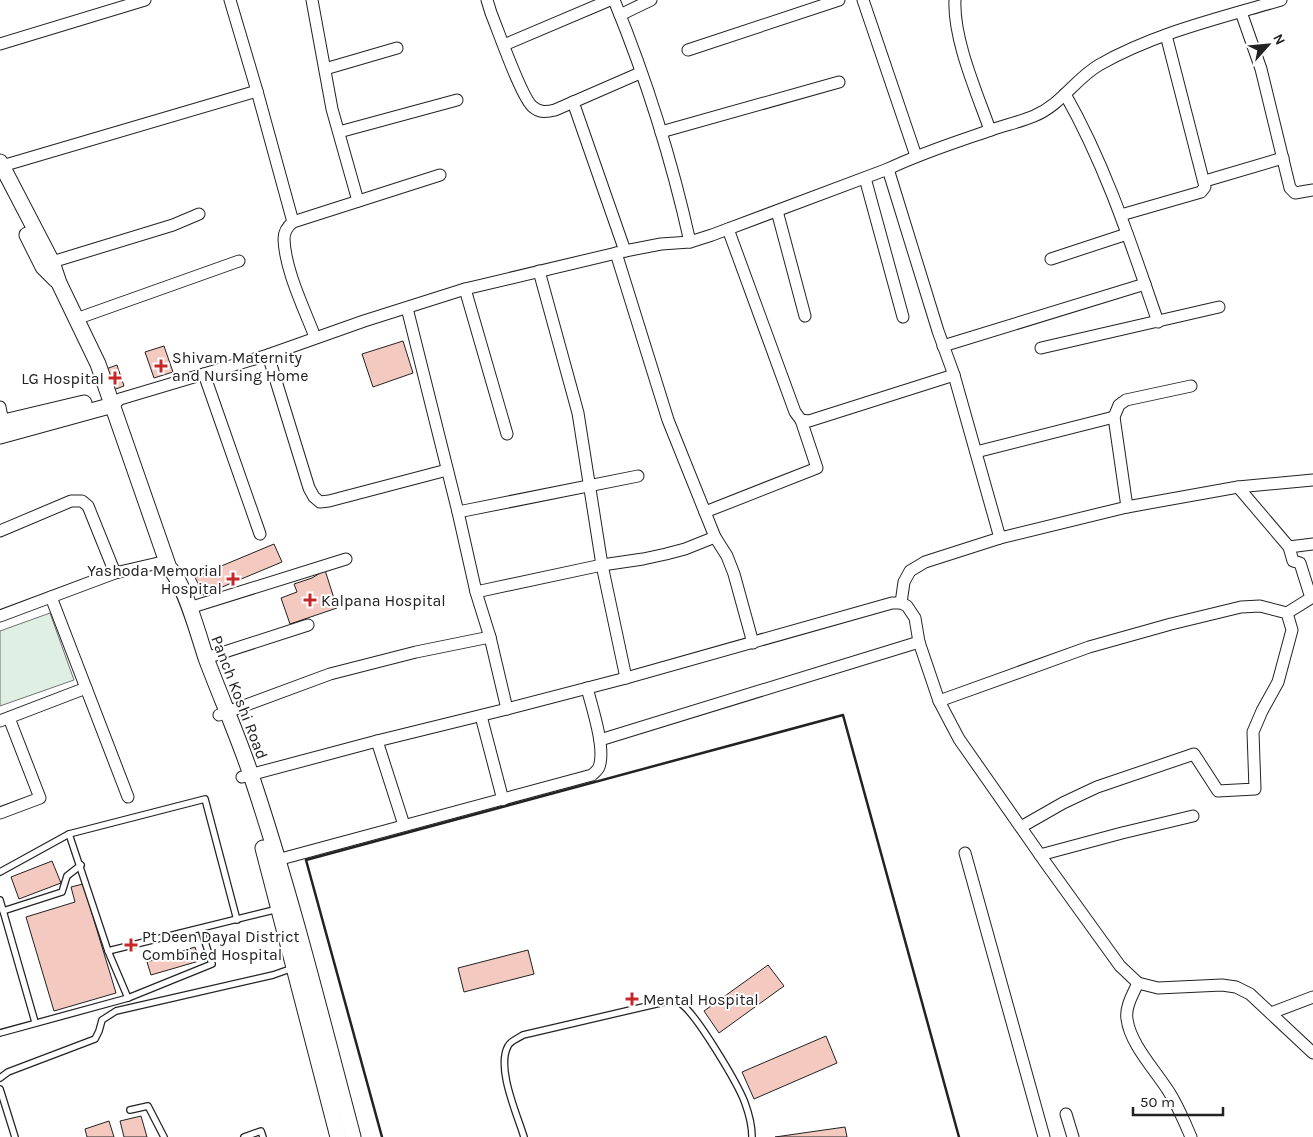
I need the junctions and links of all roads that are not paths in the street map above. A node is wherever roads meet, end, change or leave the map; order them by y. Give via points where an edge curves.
1 (145, 0) edge
2 (230, 0) edge
3 (487, 0) edge
4 (610, 0) edge
5 (614, 0) edge
6 (651, 0) edge
7 (839, 0) edge
8 (863, 0) edge
9 (955, 0) edge
10 (1281, 0) edge
11 (316, 1) edge
12 (1241, 12) junction
13 (620, 14) junction
14 (1166, 35) junction
15 (0, 44) edge
16 (504, 45) junction
17 (397, 48) dead end
18 (688, 50) dead end
19 (325, 69) junction
20 (640, 73) junction
21 (839, 82) dead end
22 (257, 91) junction
23 (1065, 94) junction
24 (457, 100) dead end
25 (573, 102) junction
26 (990, 130) junction
27 (339, 132) junction
28 (661, 132) junction
29 (916, 156) junction
30 (1282, 158) junction
31 (1, 164) edge
32 (888, 169) junction
33 (440, 175) dead end
34 (865, 178) junction
35 (1205, 181) junction
36 (0, 182) edge
37 (1313, 190) edge
38 (358, 201) junction
39 (777, 211) junction
40 (199, 214) dead end
41 (1121, 215) junction
42 (293, 222) junction
43 (728, 229) junction
44 (1128, 234) junction
45 (690, 242) junction
46 (621, 252) junction
47 (1050, 259) dead end
48 (239, 261) dead end
49 (52, 262) junction
50 (539, 271) junction
51 (59, 283) junction
52 (1145, 284) junction
53 (465, 289) junction
54 (407, 308) junction
55 (1219, 308) dead end
56 (805, 316) dead end
57 (902, 317) dead end
58 (76, 319) junction
59 (1158, 322) junction
60 (315, 337) junction
61 (943, 346) junction
62 (1042, 348) dead end
63 (268, 355) junction
64 (204, 374) junction
65 (954, 375) junction
66 (1191, 386) dead end
67 (114, 400) junction
68 (1114, 417) junction
69 (801, 420) junction
70 (1, 422) edge
71 (507, 434) dead end
72 (976, 452) junction
73 (447, 470) junction
74 (638, 476) dead end
75 (1313, 480) edge
76 (589, 485) junction
77 (1238, 487) junction
78 (1127, 506) junction
79 (458, 512) junction
80 (705, 512) junction
81 (0, 531) edge
82 (260, 534) dead end
83 (715, 536) junction
84 (1000, 538) junction
85 (1313, 544) edge
86 (1289, 547) junction
87 (346, 559) dead end
88 (168, 565) junction
89 (602, 565) junction
90 (115, 573) junction
91 (476, 592) junction
92 (52, 597) junction
93 (902, 602) junction
94 (189, 608) junction
95 (1287, 613) junction
96 (0, 616) edge
97 (308, 625) dead end
98 (490, 637) junction
99 (919, 642) junction
100 (753, 643) junction
101 (206, 658) junction
102 (626, 678) junction
103 (86, 688) junction
104 (587, 688) junction
105 (939, 701) junction
106 (507, 709) junction
107 (223, 714) junction
108 (481, 716) junction
109 (4, 719) edge
110 (600, 740) junction
111 (377, 741) junction
112 (247, 776) junction
113 (128, 797) dead end
114 (503, 800) junction
115 (0, 813) edge
116 (1193, 816) dead end
117 (404, 825) junction
118 (1021, 827) junction
119 (69, 834) junction
120 (965, 853) dead end
121 (1040, 855) junction
122 (277, 860) junction
123 (80, 865) junction
124 (0, 872) edge
125 (0, 900) edge
126 (285, 907) junction
127 (3, 911) junction
128 (237, 920) junction
129 (201, 929) junction
130 (108, 951) junction
131 (301, 965) junction
132 (1138, 983) junction
133 (1313, 996) edge
134 (128, 998) junction
135 (1271, 1014) junction
136 (34, 1022) junction
137 (0, 1033) edge
138 (1313, 1053) edge
139 (0, 1078) edge
140 (0, 1089) edge
141 (130, 1110) dead end
142 (1066, 1114) dead end
143 (15, 1137) edge
144 (164, 1137) edge
145 (244, 1137) edge
146 (263, 1137) edge
147 (338, 1137) edge
148 (353, 1137) edge
149 (524, 1137) edge
150 (752, 1137) edge
151 (1044, 1137) edge
152 (1073, 1137) edge
153 (1191, 1137) edge

1 - 15 street
2 - 22 street
3 - 16 street
4 - 16 street
5 - 13 street
6 - 13 street
7 - 18 street
8 - 29 street
9 - 26 street via 960,39
10 - 12 street
11 - 19 street
12 - 14 street
12 - 30 street via 1260,69
13 - 20 street
14 - 23 street via 1098,65
14 - 35 street
16 - 25 street via 532,107 543,112
17 - 19 street
19 - 27 street
20 - 25 street
20 - 28 street
21 - 28 street
22 - 31 street
22 - 42 street
23 - 26 street via 1054,106 1035,116
23 - 41 street via 1091,144
24 - 27 street
25 - 46 street
26 - 29 street
27 - 38 street
28 - 45 street
29 - 32 street
30 - 35 street
30 - 37 street via 1290,188 1296,193
31 - 49 street, Panch Koshi Road
32 - 34 street
32 - 61 street
33 - 38 street
34 - 39 street
34 - 57 street
35 - 41 street via 1206,187 1201,192
36 - 51 street, Panch Koshi Road via 43,267
38 - 42 street
39 - 43 street
39 - 56 street
40 - 49 street
41 - 44 street
42 - 60 street via 288,226 284,239 289,267
43 - 45 street
43 - 69 street via 795,412
44 - 47 street
44 - 52 street
45 - 46 street
46 - 50 street
46 - 80 street via 668,420
48 - 58 street
49 - 51 street, Panch Koshi Road
50 - 53 street
50 - 76 street via 578,412
51 - 58 street, Panch Koshi Road
52 - 59 street
52 - 61 street
53 - 54 street
53 - 71 street
54 - 60 street
54 - 73 street
55 - 59 street
58 - 67 street, Panch Koshi Road
59 - 62 street
60 - 63 street
61 - 65 street
63 - 64 street
63 - 73 street via 309,488 320,502
64 - 67 street
64 - 82 street
65 - 69 street via 809,421
65 - 72 street
66 - 68 street via 1126,400 1119,405
67 - 70 street
67 - 88 street, Panch Koshi Road
68 - 72 street
68 - 78 street
69 - 80 street via 817,468
72 - 84 street
73 - 79 street
74 - 76 street
75 - 77 street
76 - 79 street
76 - 89 street
77 - 78 street
77 - 86 street
78 - 84 street
79 - 91 street
80 - 83 street
81 - 90 street via 71,501 82,501 88,506
83 - 89 street via 666,554
83 - 100 street via 734,574
84 - 93 street via 924,562 910,571 904,582
85 - 86 street
86 - 95 street via 1293,561 1300,563 1311,598
87 - 94 street
88 - 90 street
88 - 94 street, Panch Koshi Road via 175,573
88 - 107 street via 168,575
89 - 91 street
89 - 102 street
90 - 92 street
91 - 98 street
92 - 96 street
92 - 103 street
93 - 99 street via 915,618
93 - 100 street
94 - 101 street, Panch Koshi Road
95 - 105 street via 1260,606 1240,607 1171,624 1089,646
95 - 118 street via 1292,630 1278,682 1254,732 1255,789 1218,791 1194,754 1097,787 1063,802
97 - 101 street
98 - 106 street
98 - 107 street via 330,674
99 - 105 street
99 - 110 street
100 - 102 street
101 - 107 street, Panch Koshi Road
102 - 104 street
103 - 109 street
103 - 113 street
104 - 106 street
104 - 110 street
105 - 118 street via 960,739
106 - 108 street
107 - 112 street, Panch Koshi Road
108 - 111 street
108 - 114 street
109 - 115 street via 40,798
110 - 114 street via 599,768 592,775
111 - 112 street
111 - 117 street
112 - 122 street, Panch Koshi Road
112 - 126 street via 265,854
114 - 117 street
116 - 121 street
117 - 122 street
118 - 121 street
119 - 123 lane
119 - 124 lane
119 - 128 lane via 205,799
120 - 151 street
121 - 132 street via 1120,966
122 - 126 street, Panch Koshi Road
123 - 127 lane via 67,876 62,892
123 - 130 lane
125 - 127 lane
126 - 128 lane
126 - 131 street, Panch Koshi Road
127 - 136 lane
128 - 129 lane
129 - 130 lane
129 - 134 lane via 212,964
130 - 134 lane
131 - 139 lane via 273,975 116,1011 102,1020 95,1039 8,1072
131 - 147 street
131 - 148 street, Panch Koshi Road
132 - 135 street via 1158,988 1236,987 1250,994
132 - 153 street via 1127,1009 1132,1036 1181,1112
133 - 135 street
134 - 136 lane
135 - 138 street
136 - 137 lane
140 - 143 lane
141 - 144 lane via 148,1106
142 - 152 street
145 - 146 lane via 261,1132
149 - 150 lane via 506,1078 504,1057 508,1044 523,1035 669,1001 678,1002 690,1011 718,1054 745,1102

